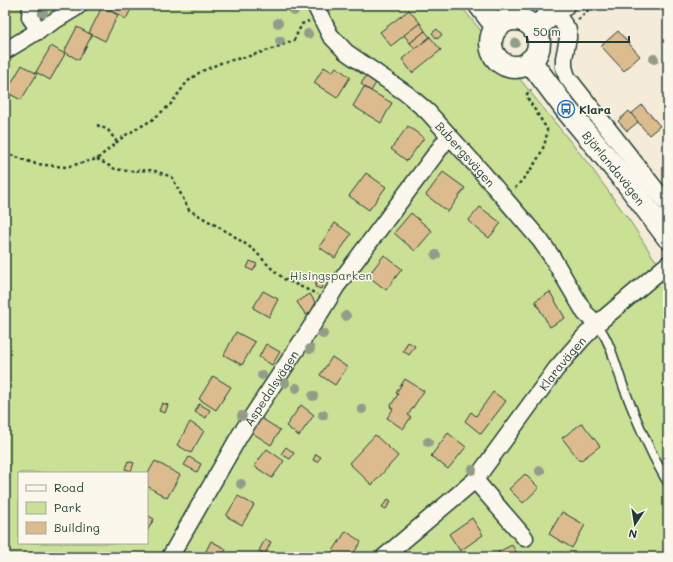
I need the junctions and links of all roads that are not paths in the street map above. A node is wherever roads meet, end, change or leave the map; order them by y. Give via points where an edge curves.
1 (31, 5) edge
2 (79, 5) edge
3 (480, 5) edge
4 (551, 7) edge
5 (318, 11) edge
6 (497, 27) junction
7 (534, 29) junction
8 (39, 31) junction
9 (5, 51) edge
10 (530, 61) junction
11 (449, 136) junction
12 (668, 205) edge
13 (668, 237) edge
14 (668, 264) edge
15 (597, 324) junction
16 (475, 480) junction
17 (668, 482) edge
18 (525, 538) dead end
19 (170, 557) edge
20 (384, 557) edge

1 - 8 street via 30,17
2 - 8 street
3 - 6 street
4 - 7 street
4 - 12 street via 568,30 564,58 567,77
5 - 11 street, Bubergsvägen via 330,35 346,52 407,94 428,112
6 - 7 street via 506,21 517,19
6 - 10 street via 491,41 492,51 497,59 512,67
7 - 10 street via 538,47
8 - 9 street
10 - 13 street, Björlandavägen
11 - 15 street, Bubergsvägen via 540,240 585,313
11 - 19 street, Aspedalsvägen via 336,287 240,435
14 - 15 street, Klaravägen
15 - 16 street, Klaravägen via 556,369
15 - 17 lane via 604,333 628,398
16 - 18 street
16 - 20 street, Klaravägen

